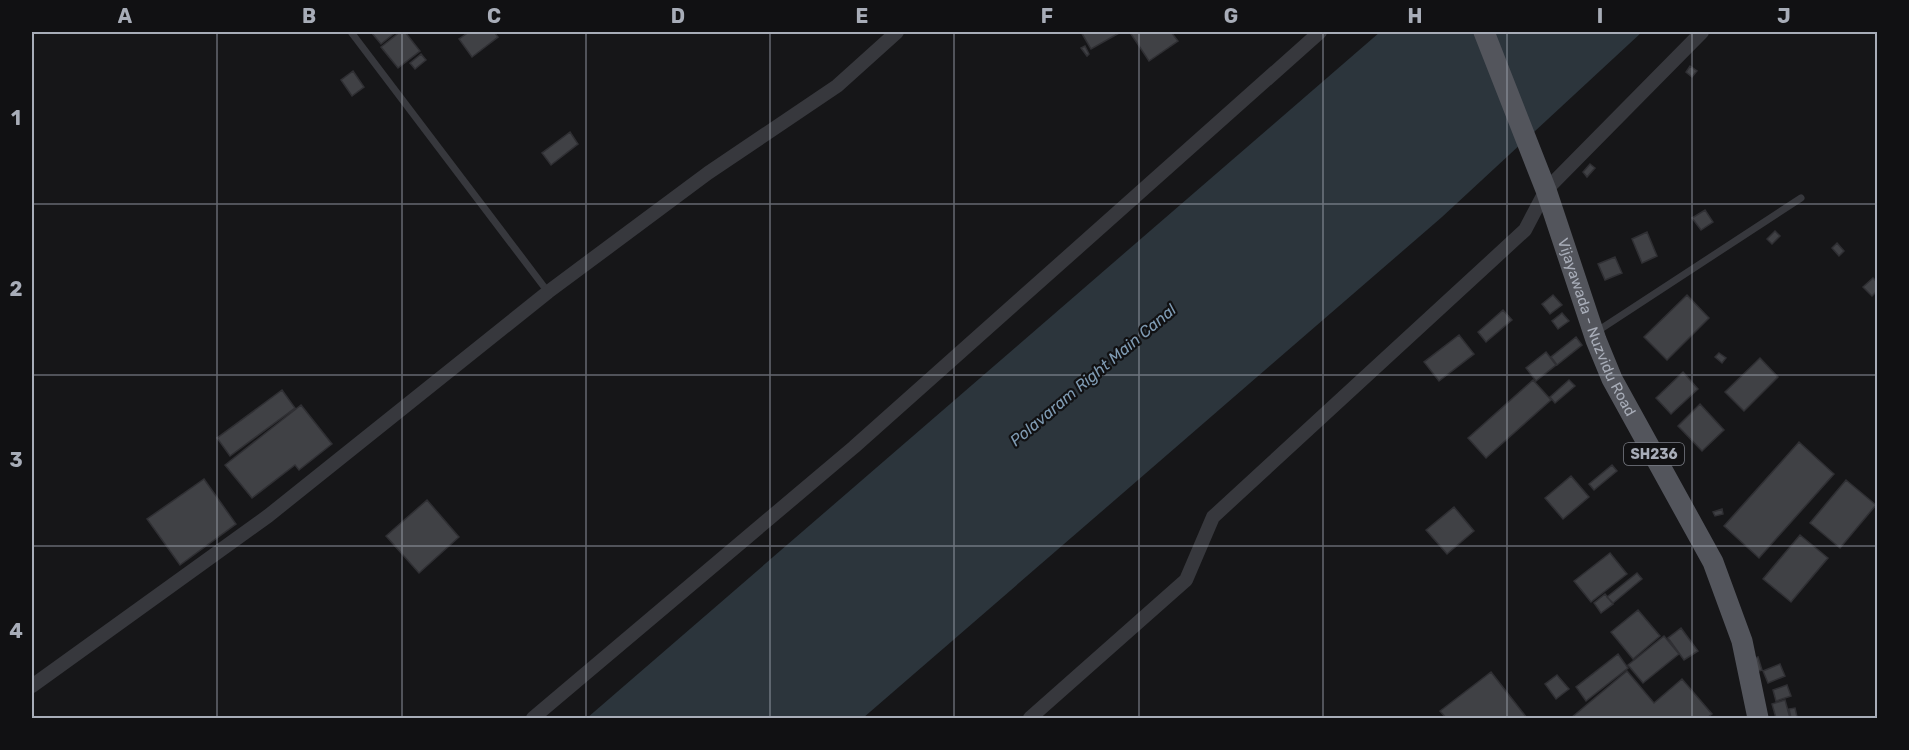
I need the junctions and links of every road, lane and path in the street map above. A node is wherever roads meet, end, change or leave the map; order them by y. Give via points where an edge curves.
1 (351, 32) edge
2 (897, 32) edge
3 (1320, 32) edge
4 (1484, 32) edge
5 (1702, 32) edge
6 (1546, 190) junction
7 (1801, 198) dead end
8 (548, 292) junction
9 (1593, 333) junction
10 (32, 686) edge
11 (533, 718) edge
12 (1030, 718) edge
13 (1758, 718) edge

1 - 8 lane
2 - 8 street via 837,86 708,173
3 - 11 street via 854,447
4 - 6 main road, Vijayawada - Nuzvidu Road / SH236
5 - 6 street
6 - 9 main road, Vijayawada - Nuzvidu Road / SH236
6 - 12 street via 1525,230 1212,517 1186,580
7 - 9 lane
8 - 10 street via 268,516
9 - 13 main road, Vijayawada - Nuzvidu Road / SH236 via 1633,419 1713,562 1742,641

